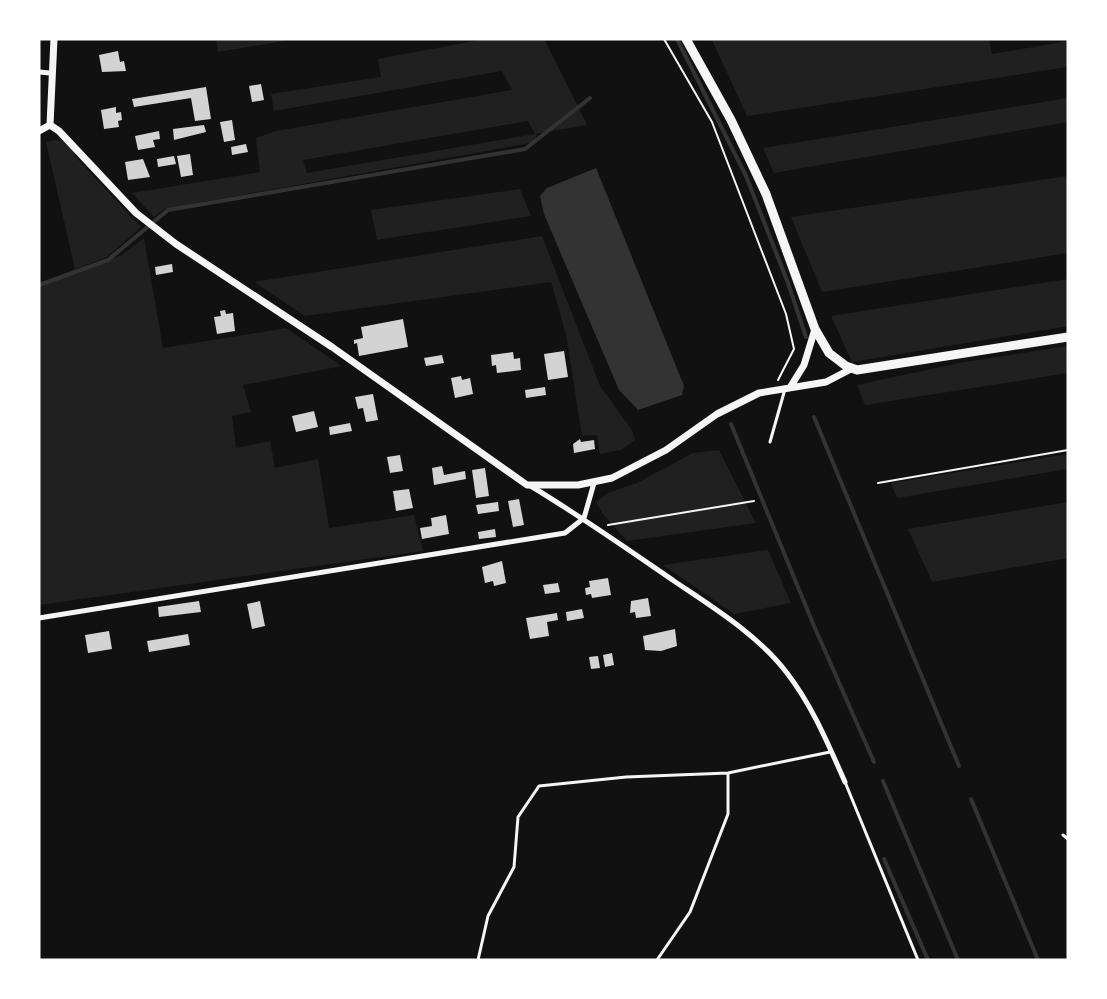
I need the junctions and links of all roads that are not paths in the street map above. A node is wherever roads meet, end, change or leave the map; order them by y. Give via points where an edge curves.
1 (54, 39) edge
2 (686, 39) edge
3 (39, 72) edge
4 (50, 73) junction
5 (50, 125) junction
6 (39, 131) edge
7 (815, 328) junction
8 (1068, 337) edge
9 (852, 369) junction
10 (788, 387) junction
11 (770, 442) dead end
12 (594, 483) junction
13 (527, 484) junction
14 (584, 518) junction
15 (39, 618) edge
16 (832, 752) junction
17 (728, 773) junction
18 (845, 782) joint
19 (1063, 836) dead end
20 (1068, 839) edge
21 (478, 960) edge
22 (657, 960) edge
23 (918, 960) edge

1 - 4 street
2 - 7 highway via 766,194
3 - 4 street
4 - 5 street
5 - 6 street
5 - 13 street via 155,227
7 - 9 highway via 829,353
7 - 10 street via 804,365
8 - 9 highway
9 - 10 street via 826,382
10 - 11 lane
10 - 12 street via 759,393 717,414 628,472
12 - 13 street
12 - 14 street
13 - 14 street
14 - 15 street via 569,531 548,537
14 - 16 street via 723,614 767,651 808,703
16 - 17 lane
16 - 18 street
17 - 21 lane via 626,777 539,786 518,817 514,867 488,916
17 - 22 lane via 728,814 690,912
18 - 23 lane
19 - 20 lane

